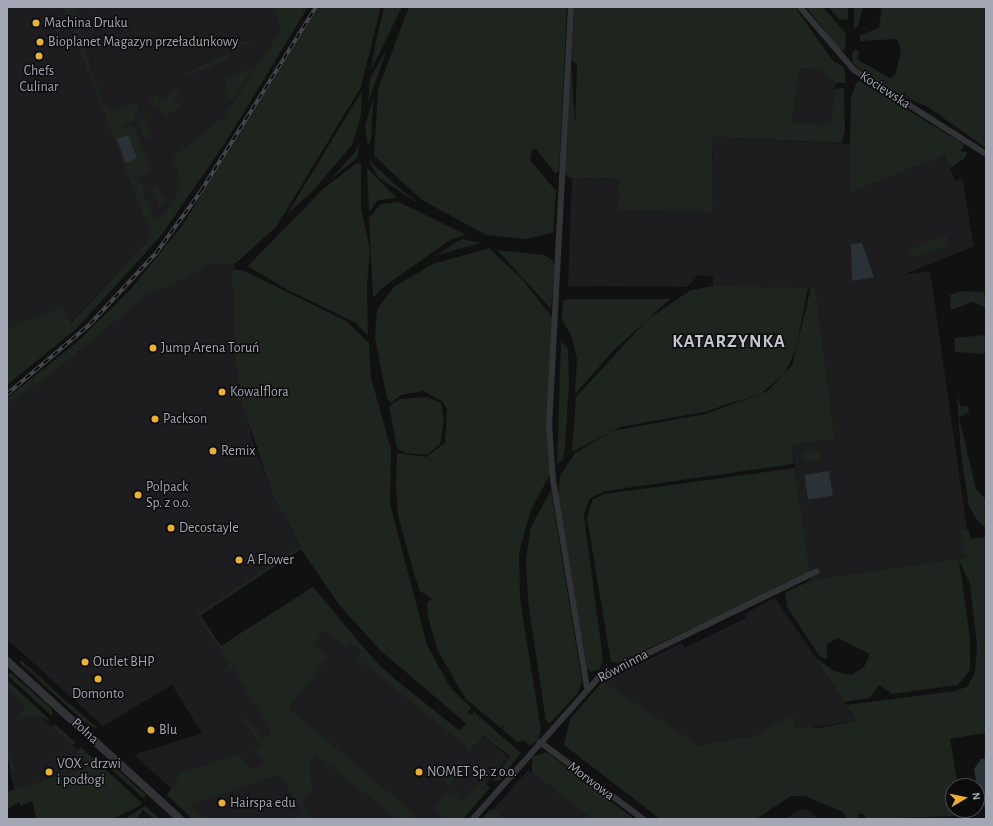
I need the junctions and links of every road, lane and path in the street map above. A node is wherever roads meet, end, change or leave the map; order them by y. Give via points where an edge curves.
1 (571, 7) edge
2 (800, 7) edge
3 (986, 154) edge
4 (817, 571) dead end
5 (7, 661) edge
6 (587, 687) junction
7 (540, 742) junction
8 (180, 819) edge
9 (473, 819) edge
10 (643, 819) edge

1 - 6 street via 549,424 553,480
2 - 3 street, Kociewska via 854,70
4 - 6 street, Równinna via 608,671
5 - 8 street, Polna
6 - 7 street, Równinna
7 - 9 street, Równinna
7 - 10 street, Morwowa

